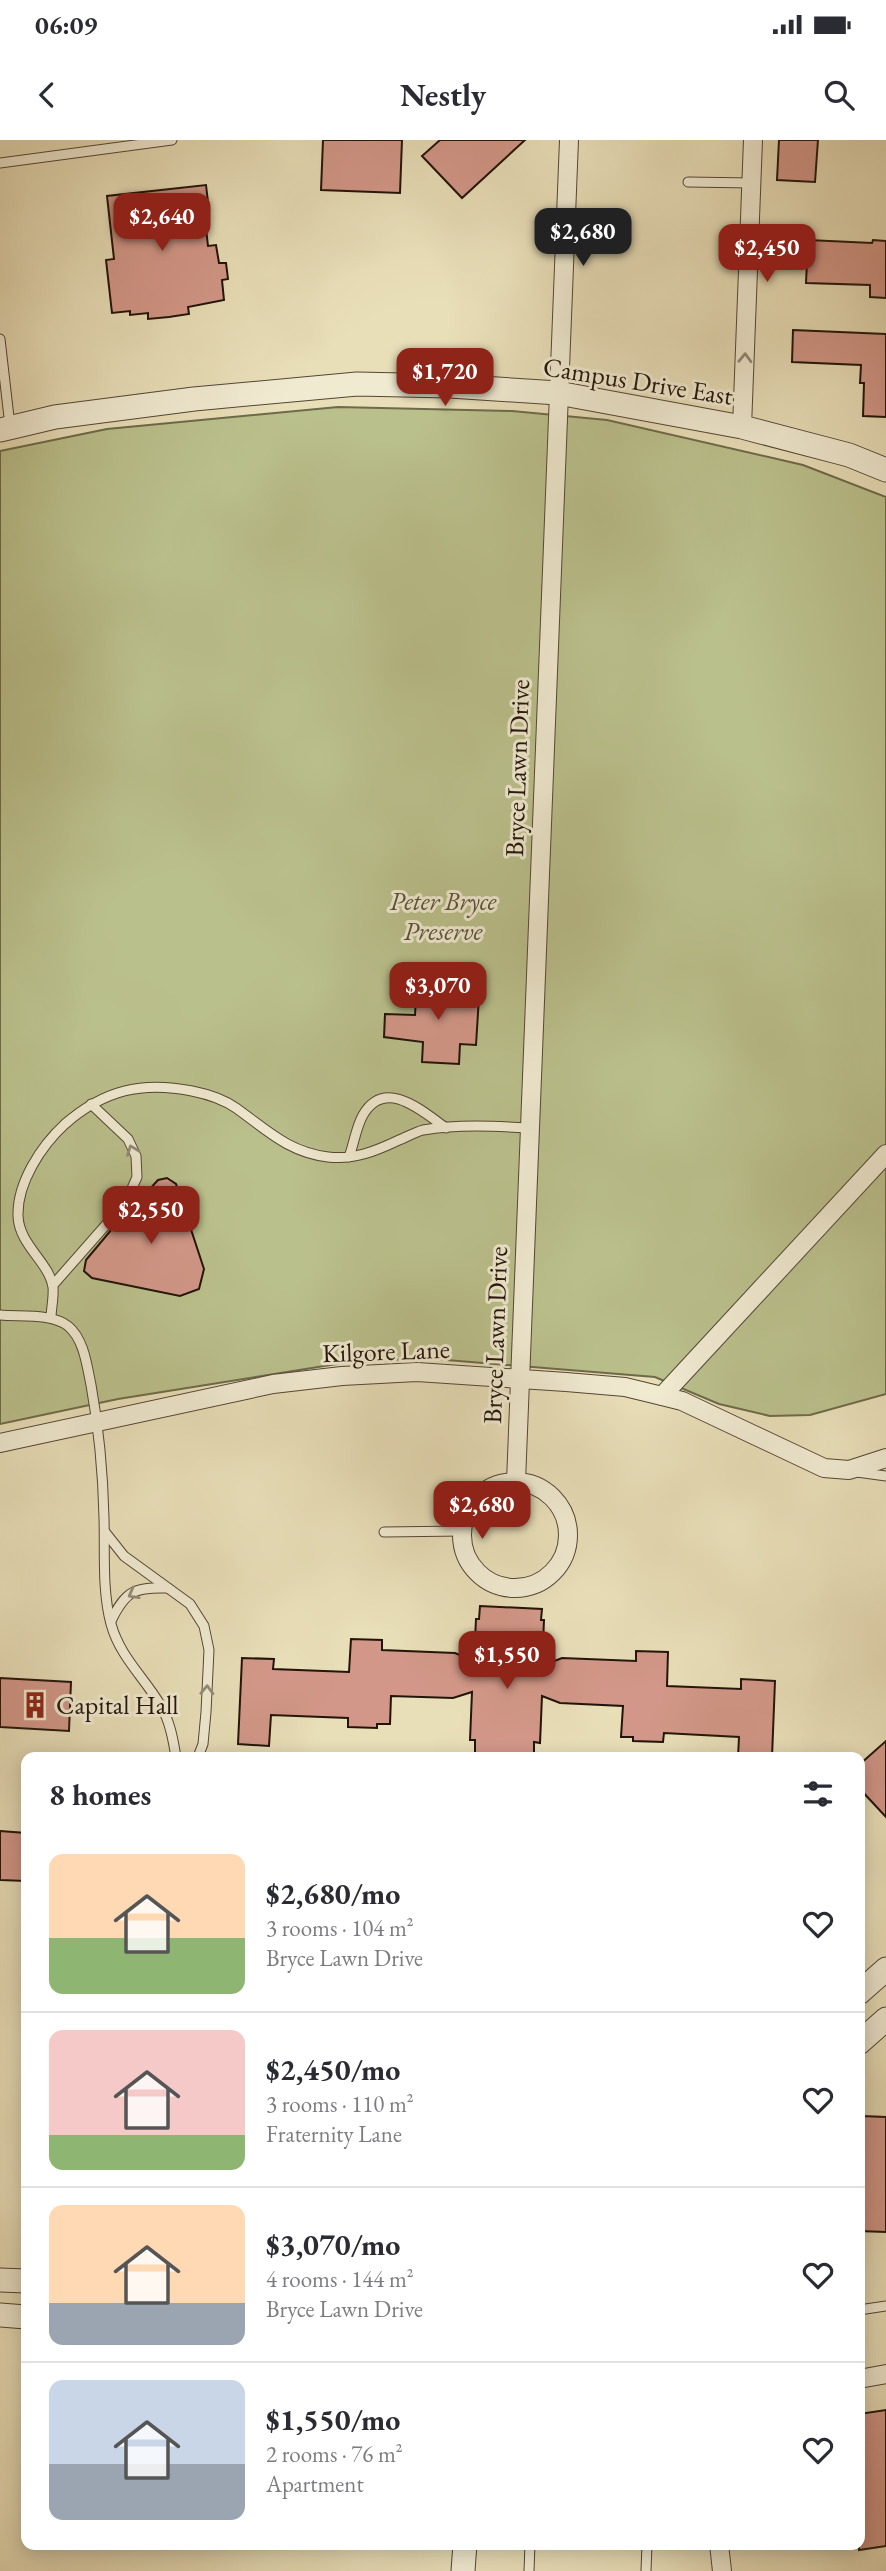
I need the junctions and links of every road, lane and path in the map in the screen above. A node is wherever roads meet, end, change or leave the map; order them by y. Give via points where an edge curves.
1 (172, 140) edge
2 (569, 140) edge
3 (753, 140) edge
4 (0, 163) edge
5 (688, 182) dead end
6 (751, 183) junction
7 (0, 339) edge
8 (558, 393) junction
9 (742, 427) junction
10 (5, 429) edge
11 (886, 470) edge
12 (91, 1104) junction
13 (446, 1128) junction
14 (529, 1128) junction
15 (886, 1154) edge
16 (349, 1157) junction
17 (53, 1285) junction
18 (0, 1315) edge
19 (51, 1318) junction
20 (520, 1378) junction
21 (662, 1396) junction
22 (97, 1421) junction
23 (0, 1443) edge
24 (886, 1458) edge
25 (849, 1470) junction
26 (886, 1476) edge
27 (516, 1482) junction
28 (104, 1531) junction
29 (462, 1531) junction
30 (384, 1532) dead end
31 (170, 1588) junction
32 (110, 1623) junction
33 (175, 1752) edge
34 (200, 1752) edge
35 (886, 1969) edge
36 (865, 1988) edge
37 (886, 2019) edge
38 (865, 2038) edge
39 (0, 2280) edge
40 (21, 2281) edge
41 (886, 2306) edge
42 (865, 2309) edge
43 (0, 2315) edge
44 (21, 2317) edge
45 (886, 2374) edge
46 (865, 2378) edge
47 (465, 2550) edge
48 (530, 2550) edge
49 (647, 2550) edge
50 (720, 2550) edge
51 (463, 2571) edge
52 (529, 2571) edge
53 (646, 2571) edge
54 (722, 2571) edge

1 - 4 lane
2 - 8 street, Bryce Lawn Drive
3 - 6 street
5 - 6 lane
9 -> 6 street
7 - 10 lane
8 - 9 street, Campus Drive East
8 - 10 street, Campus Drive East via 357,384 194,399 55,417
8 - 14 street, Bryce Lawn Drive
9 - 11 street, Campus Drive East via 849,455
12 - 16 lane via 144,1086 211,1095 298,1151
12 - 17 lane via 54,1134 21,1192 20,1227
17 -> 12 lane via 126,1202 137,1177 136,1157 128,1139
13 - 14 lane
13 - 16 lane via 420,1130 380,1149
13 - 16 lane via 412,1104 383,1098 370,1105 362,1118
14 - 20 street, Bryce Lawn Drive
15 - 21 street
17 - 19 lane
18 - 19 lane
19 - 22 lane via 68,1326 79,1342
20 - 21 street, Kilgore Lane via 625,1387
20 - 22 street, Kilgore Lane via 417,1372 342,1376 254,1387
20 - 27 street, Bryce Lawn Drive
21 - 25 street, Kilgore Lane via 682,1401 824,1468
22 - 23 street, Kilgore Lane
22 - 28 lane
24 - 25 street, Kilgore Lane
25 - 26 lane
27 - 29 street via 493,1488 473,1502
27 - 29 street via 549,1494 567,1525 568,1543 551,1574 536,1584 500,1586 471,1565 463,1549
28 - 31 lane via 124,1556
28 - 32 lane
29 - 30 lane
31 -> 32 lane via 133,1591 121,1601
34 -> 31 lane via 209,1650 204,1626 190,1604
32 - 33 lane via 121,1651 160,1706
35 - 36 street
37 - 38 street
39 - 40 street
41 - 42 lane
43 - 44 street
45 - 46 street
47 - 51 street
48 - 52 lane
49 - 53 lane
50 - 54 street

